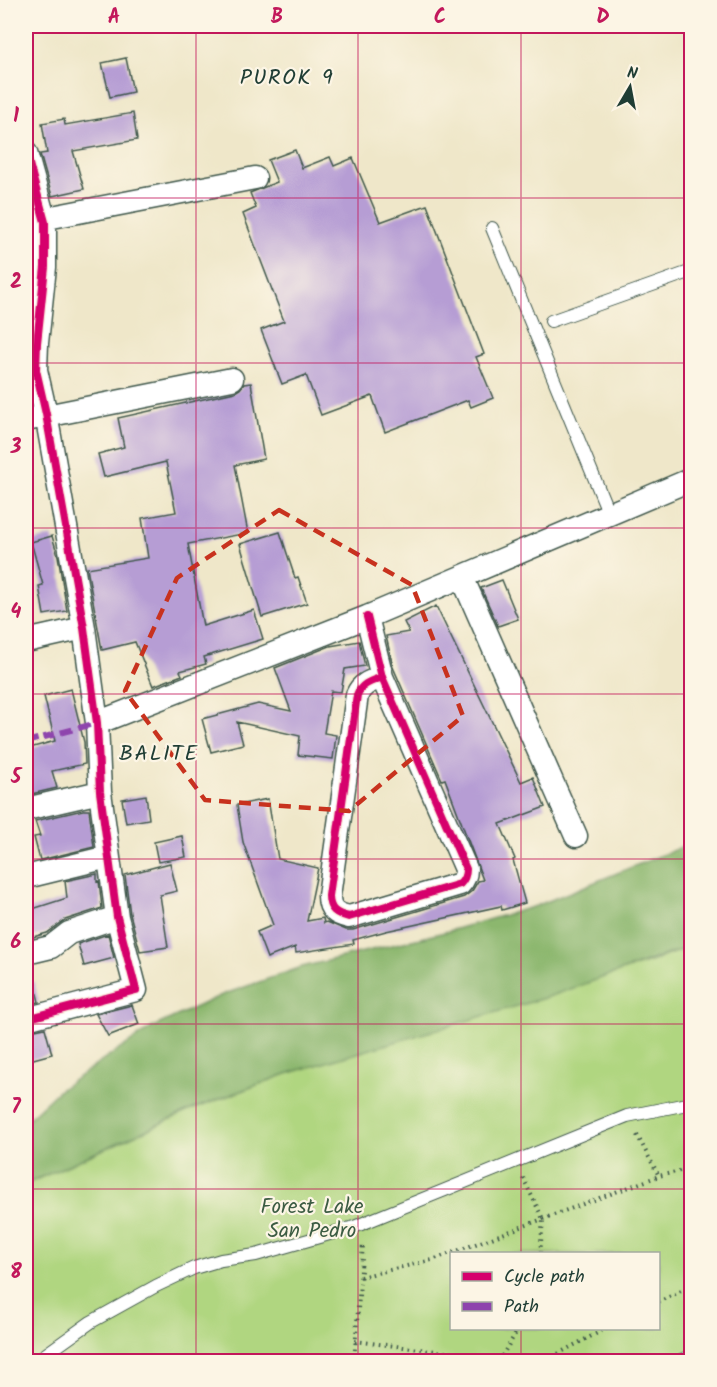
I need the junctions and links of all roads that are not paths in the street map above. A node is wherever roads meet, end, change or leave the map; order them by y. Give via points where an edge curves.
1 (26, 153) edge
2 (255, 178) dead end
3 (35, 224) edge
4 (492, 228) dead end
5 (692, 272) edge
6 (551, 321) dead end
7 (232, 379) dead end
8 (36, 417) edge
9 (692, 479) edge
10 (609, 514) junction
11 (462, 577) junction
12 (367, 617) junction
13 (84, 628) junction
14 (26, 641) edge
15 (382, 677) junction
16 (97, 723) junction
17 (100, 792) junction
18 (26, 809) edge
19 (576, 836) dead end
20 (108, 857) junction
21 (26, 877) edge
22 (117, 917) junction
23 (26, 953) edge
24 (26, 1019) edge
25 (692, 1103) edge
26 (692, 1355) edge
27 (35, 1362) edge
28 (677, 1362) edge

1 - 3 street
2 - 3 street via 52,217
3 - 8 street via 45,267 37,343
4 - 10 lane
5 - 6 lane
7 - 8 street
8 - 13 street
9 - 10 street
10 - 11 street
11 - 12 street
11 - 19 street
12 - 15 street
12 - 16 street
13 - 14 street
13 - 16 street
15 - 15 street via 466,873 460,884 349,917 333,910 329,896 357,694 360,688
16 - 17 street
17 - 18 street
17 - 20 street
20 - 21 street
20 - 22 street
22 - 23 street via 69,933 51,947
22 - 24 street via 136,990
25 - 27 lane via 627,1116 364,1222 256,1255 194,1268 91,1322
26 - 28 lane

